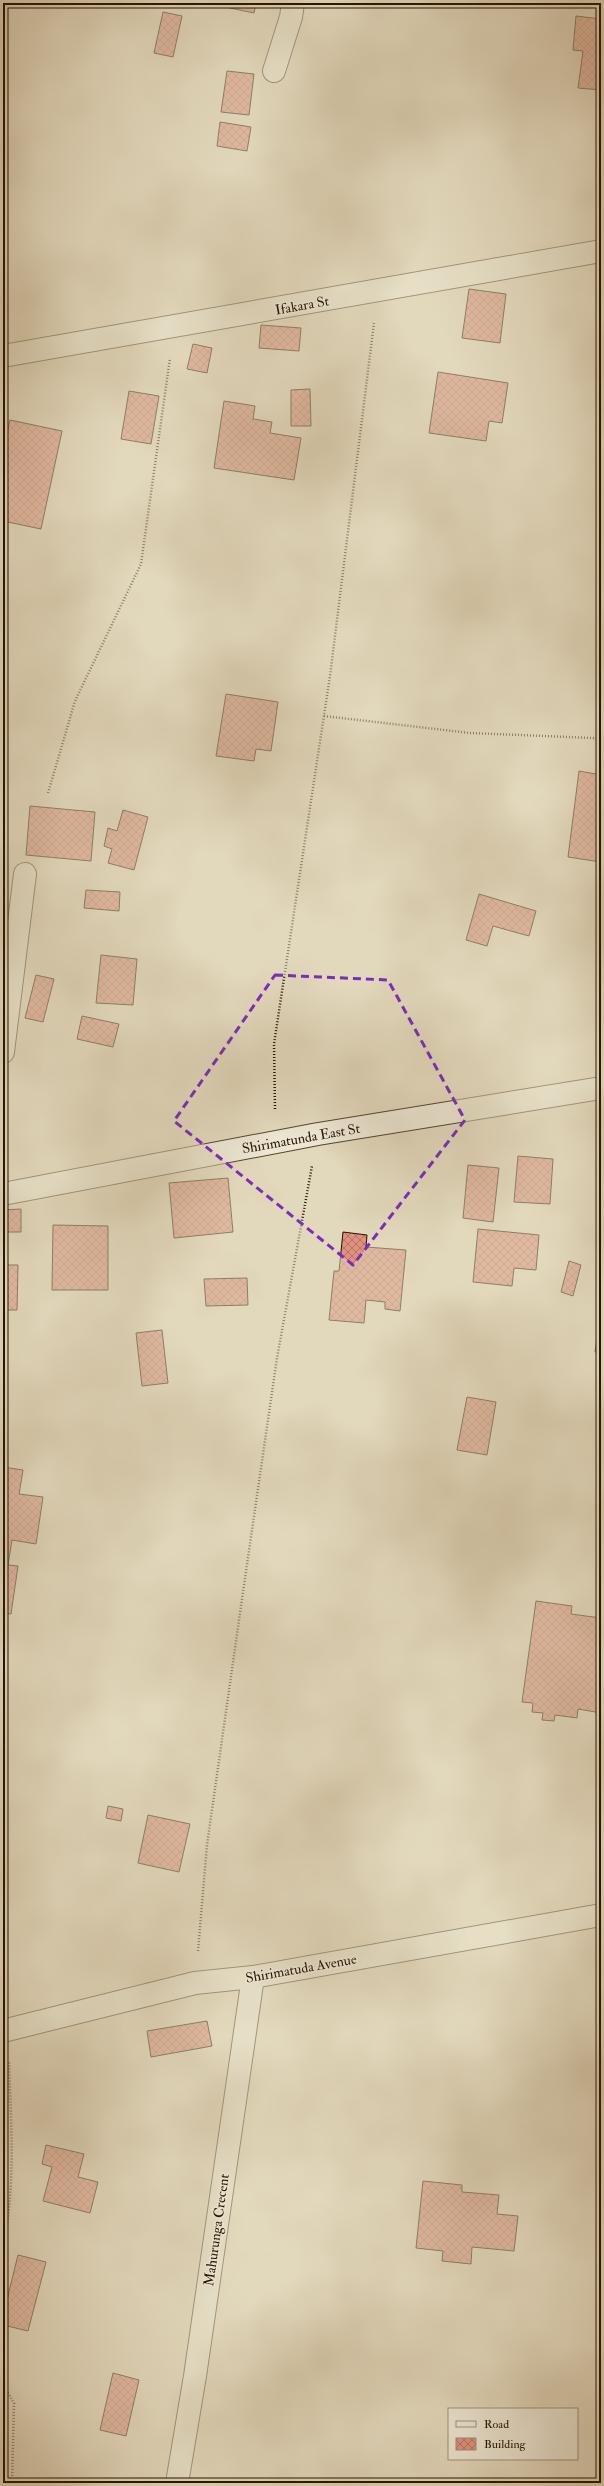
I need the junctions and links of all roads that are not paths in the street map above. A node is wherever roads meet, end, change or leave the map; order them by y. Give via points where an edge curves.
1 (293, 3) edge
2 (274, 71) dead end
3 (601, 251) edge
4 (3, 356) edge
5 (25, 874) dead end
6 (3, 1052) edge
7 (601, 1088) edge
8 (3, 1194) edge
9 (601, 1915) edge
10 (253, 1977) junction
11 (6, 2030) edge
12 (177, 2483) edge

1 - 2 street
3 - 4 street, Ifakara St
5 - 6 street
7 - 8 street, Shirimatunda East St via 318,1134
9 - 10 street, Shirimatuda Avenue
10 - 11 street, Shirimatuda Avenue via 195,1983
10 - 12 street, Mahurunga Crecent

